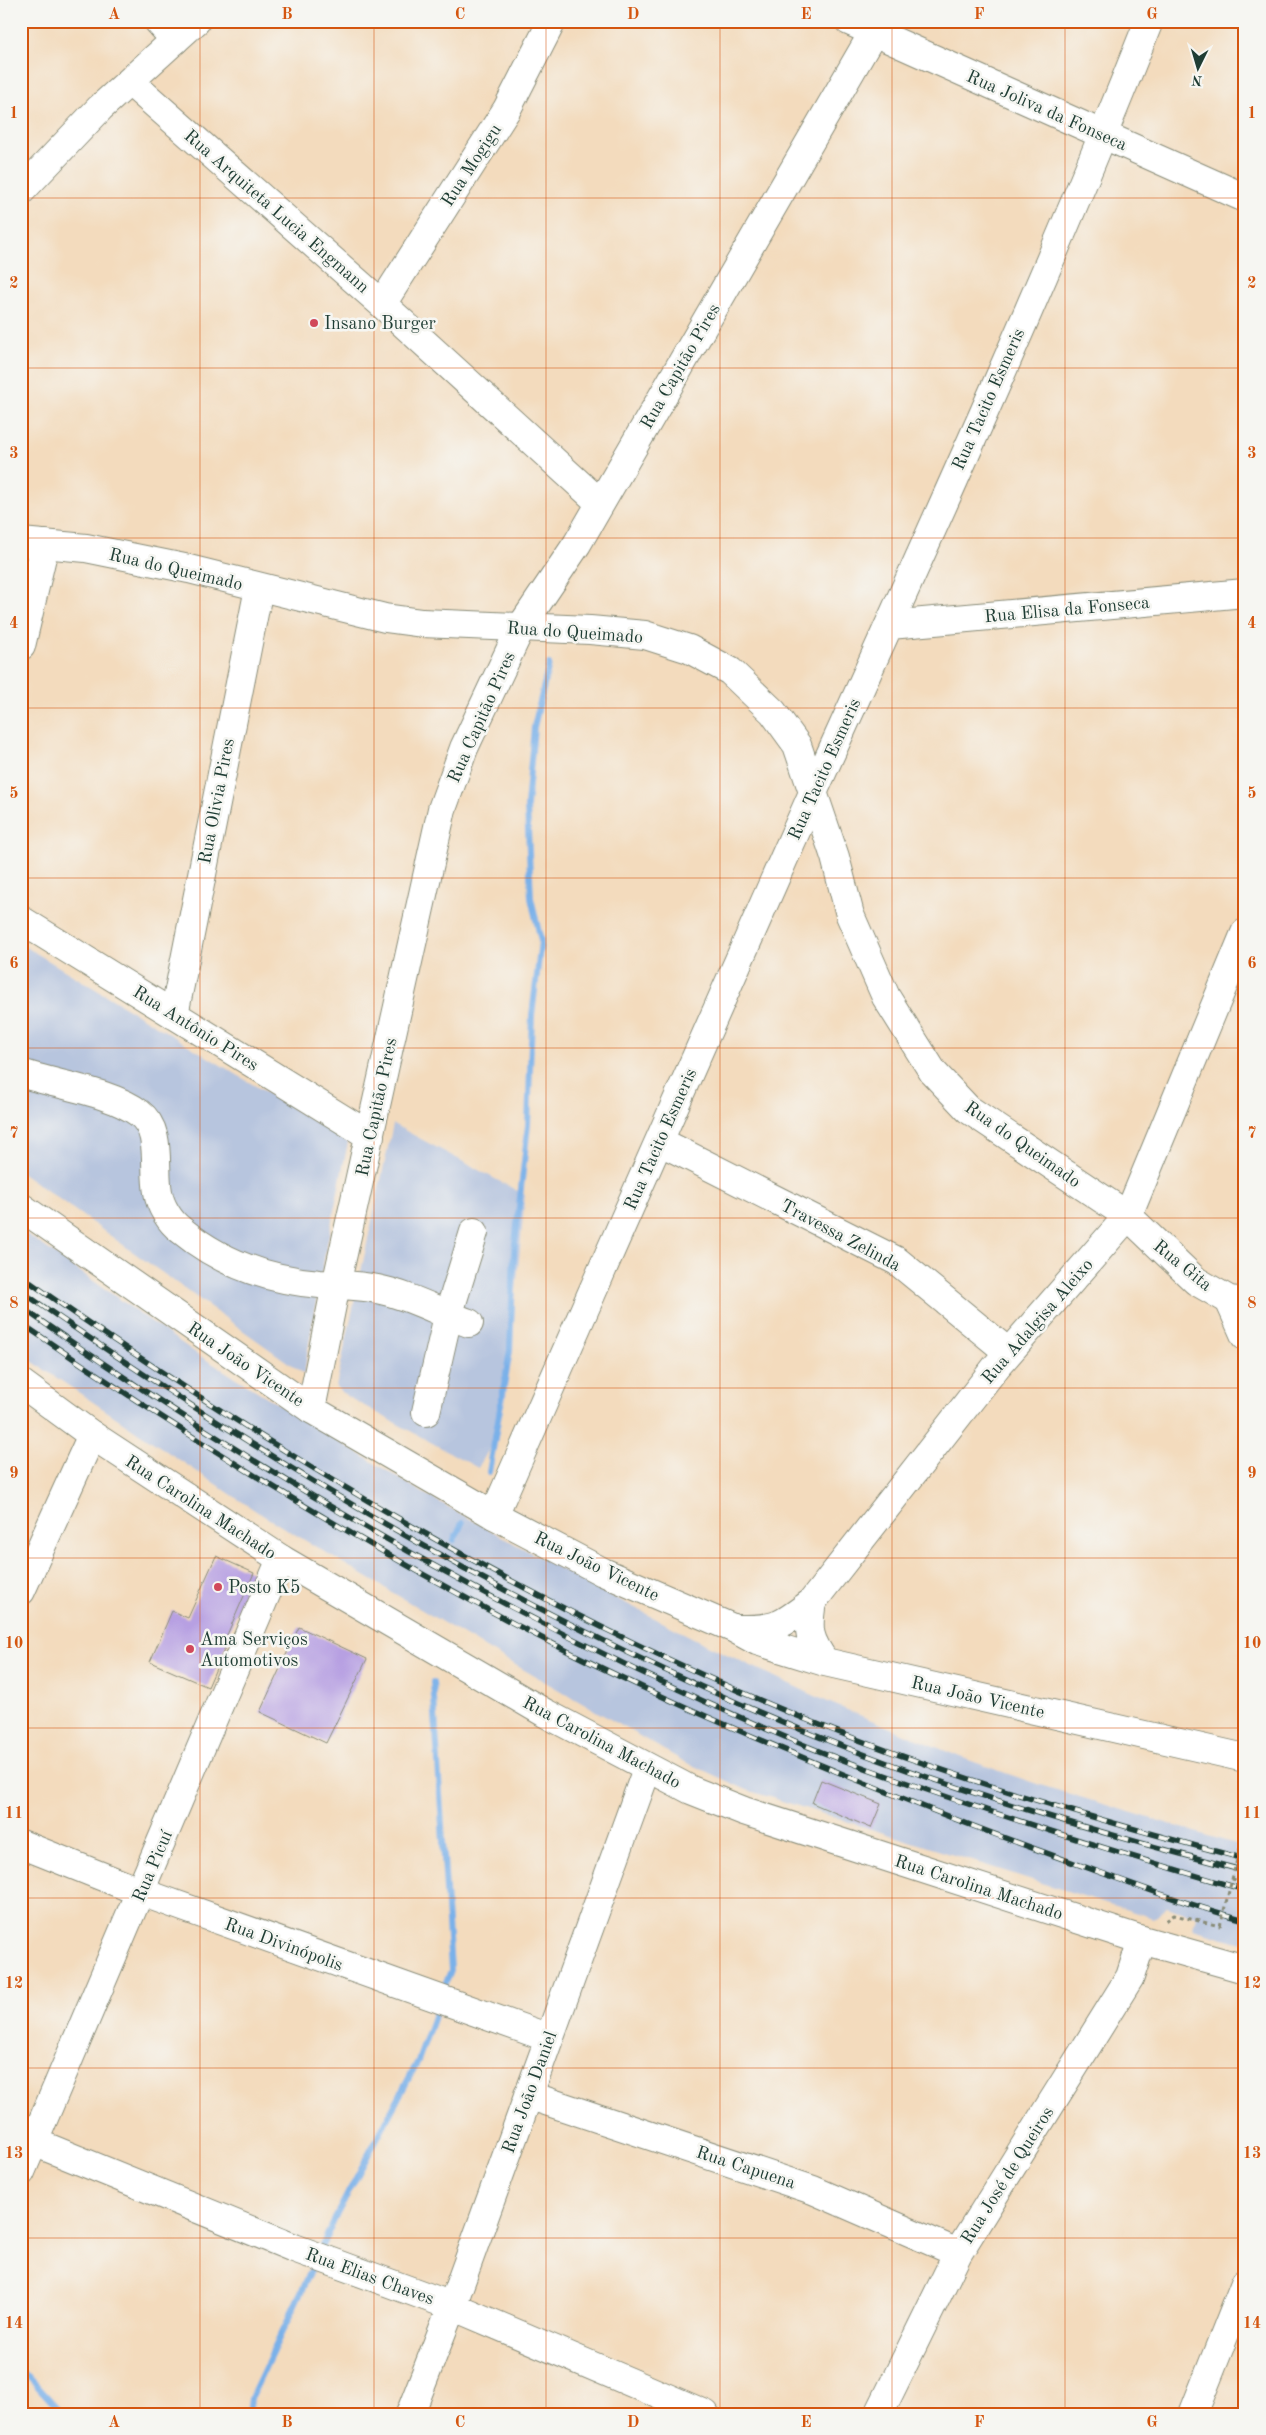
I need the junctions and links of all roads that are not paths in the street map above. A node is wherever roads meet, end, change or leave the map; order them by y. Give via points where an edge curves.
1 (196, 21) edge
2 (552, 21) edge
3 (849, 21) edge
4 (1149, 21) edge
5 (877, 27) edge
6 (166, 30) edge
7 (130, 82) junction
8 (1104, 135) junction
9 (21, 191) edge
10 (1245, 198) edge
11 (382, 304) junction
12 (600, 503) junction
13 (33, 543) edge
14 (259, 588) junction
15 (1245, 593) edge
16 (890, 626) junction
17 (522, 627) junction
18 (21, 646) edge
19 (813, 794) junction
20 (21, 920) edge
21 (1245, 932) edge
22 (174, 1015) junction
23 (21, 1074) edge
24 (370, 1136) junction
25 (659, 1141) junction
26 (21, 1207) edge
27 (1128, 1216) junction
28 (474, 1232) dead end
29 (336, 1284) junction
30 (1237, 1301) edge
31 (459, 1320) junction
32 (1245, 1336) edge
33 (1008, 1352) junction
34 (21, 1384) edge
35 (311, 1409) junction
36 (426, 1412) dead end
37 (92, 1435) junction
38 (494, 1515) junction
39 (281, 1559) junction
40 (21, 1591) edge
41 (812, 1602) junction
42 (735, 1629) junction
43 (825, 1662) junction
44 (1245, 1758) edge
45 (647, 1769) junction
46 (21, 1844) edge
47 (141, 1892) junction
48 (1142, 1940) junction
49 (1245, 1969) edge
50 (549, 2038) junction
51 (528, 2095) junction
52 (34, 2142) junction
53 (21, 2172) edge
54 (958, 2253) junction
55 (1245, 2282) edge
56 (452, 2306) junction
57 (410, 2414) edge
58 (705, 2414) edge
59 (879, 2414) edge
60 (1193, 2414) edge

1 - 6 street
2 - 11 street, Rua Mogigu via 507,109
3 - 5 street, Rua Joliva da Fonseca
4 - 8 street, Rua Tacito Esmeris
5 - 8 street, Rua Joliva da Fonseca
5 - 12 street, Rua Capitão Pires
6 - 7 street
7 - 9 street via 100,108
7 - 11 street, Rua Arquiteta Lucia Engmann
8 - 10 street, Rua Joliva da Fonseca
8 - 16 street, Rua Tacito Esmeris
11 - 12 street, Rua Arquiteta Lucia Engmann
12 - 17 street, Rua Capitão Pires
13 - 14 street, Rua do Queimado via 86,548
13 - 18 street
14 - 17 street, Rua do Queimado via 384,618 477,627
14 - 22 street, Rua Olivia Pires
15 - 16 street, Rua Elisa da Fonseca
16 - 19 street, Rua Tacito Esmeris
17 - 19 street, Rua do Queimado via 645,635 689,649 730,671 774,712 797,744
17 - 24 street, Rua Capitão Pires via 464,748 442,809
19 - 25 street, Rua Tacito Esmeris
19 - 27 street, Rua do Queimado via 835,857 850,915 882,988 933,1072 968,1109
20 - 22 street, Rua Antônio Pires
21 - 27 street, Rua Adalgisa Aleixo
22 - 24 street, Rua Antônio Pires
23 - 29 street via 100,1095 141,1114 150,1127 157,1156 157,1191 162,1207 180,1230 227,1261 271,1277
24 - 29 street, Rua Capitão Pires
25 - 33 street, Travessa Zelinda via 897,1261
25 - 38 street, Rua Tacito Esmeris
26 - 35 street, Rua João Vicente
27 - 30 street, Rua Gita via 1196,1281
27 - 33 street, Rua Adalgisa Aleixo
28 - 31 street
29 - 31 street via 379,1289
29 - 35 street, Rua Capitão Pires
30 - 32 street
31 - 36 street
33 - 41 street, Rua Adalgisa Aleixo
34 - 37 street, Rua Carolina Machado
35 - 38 street, Rua João Vicente
37 - 39 street, Rua Carolina Machado
37 - 40 street
38 - 42 street, Rua João Vicente via 603,1572
39 - 45 street, Rua Carolina Machado
39 - 47 street, Rua Picuí
41 - 42 street, Rua Adalgisa Aleixo via 770,1629
41 - 43 street via 809,1636
42 - 43 street, Rua João Vicente via 758,1641
43 - 44 street, Rua João Vicente
45 - 48 street, Rua Carolina Machado via 744,1811
45 - 50 street, Rua João Daniel
46 - 47 street, Rua Divinópolis
47 - 50 street, Rua Divinópolis
47 - 52 street, Rua Picuí
48 - 49 street, Rua Carolina Machado
48 - 54 street, Rua José de Queiros via 1130,1977
50 - 51 street, Rua João Daniel
51 - 54 street, Rua Capuena via 813,2190
51 - 56 street, Rua João Daniel
52 - 53 street, Rua Picuí
52 - 56 street, Rua Elias Chaves via 294,2248
54 - 59 street, Rua José de Queiros
55 - 60 street
56 - 57 street, Rua João Daniel
56 - 58 street, Rua Elias Chaves

